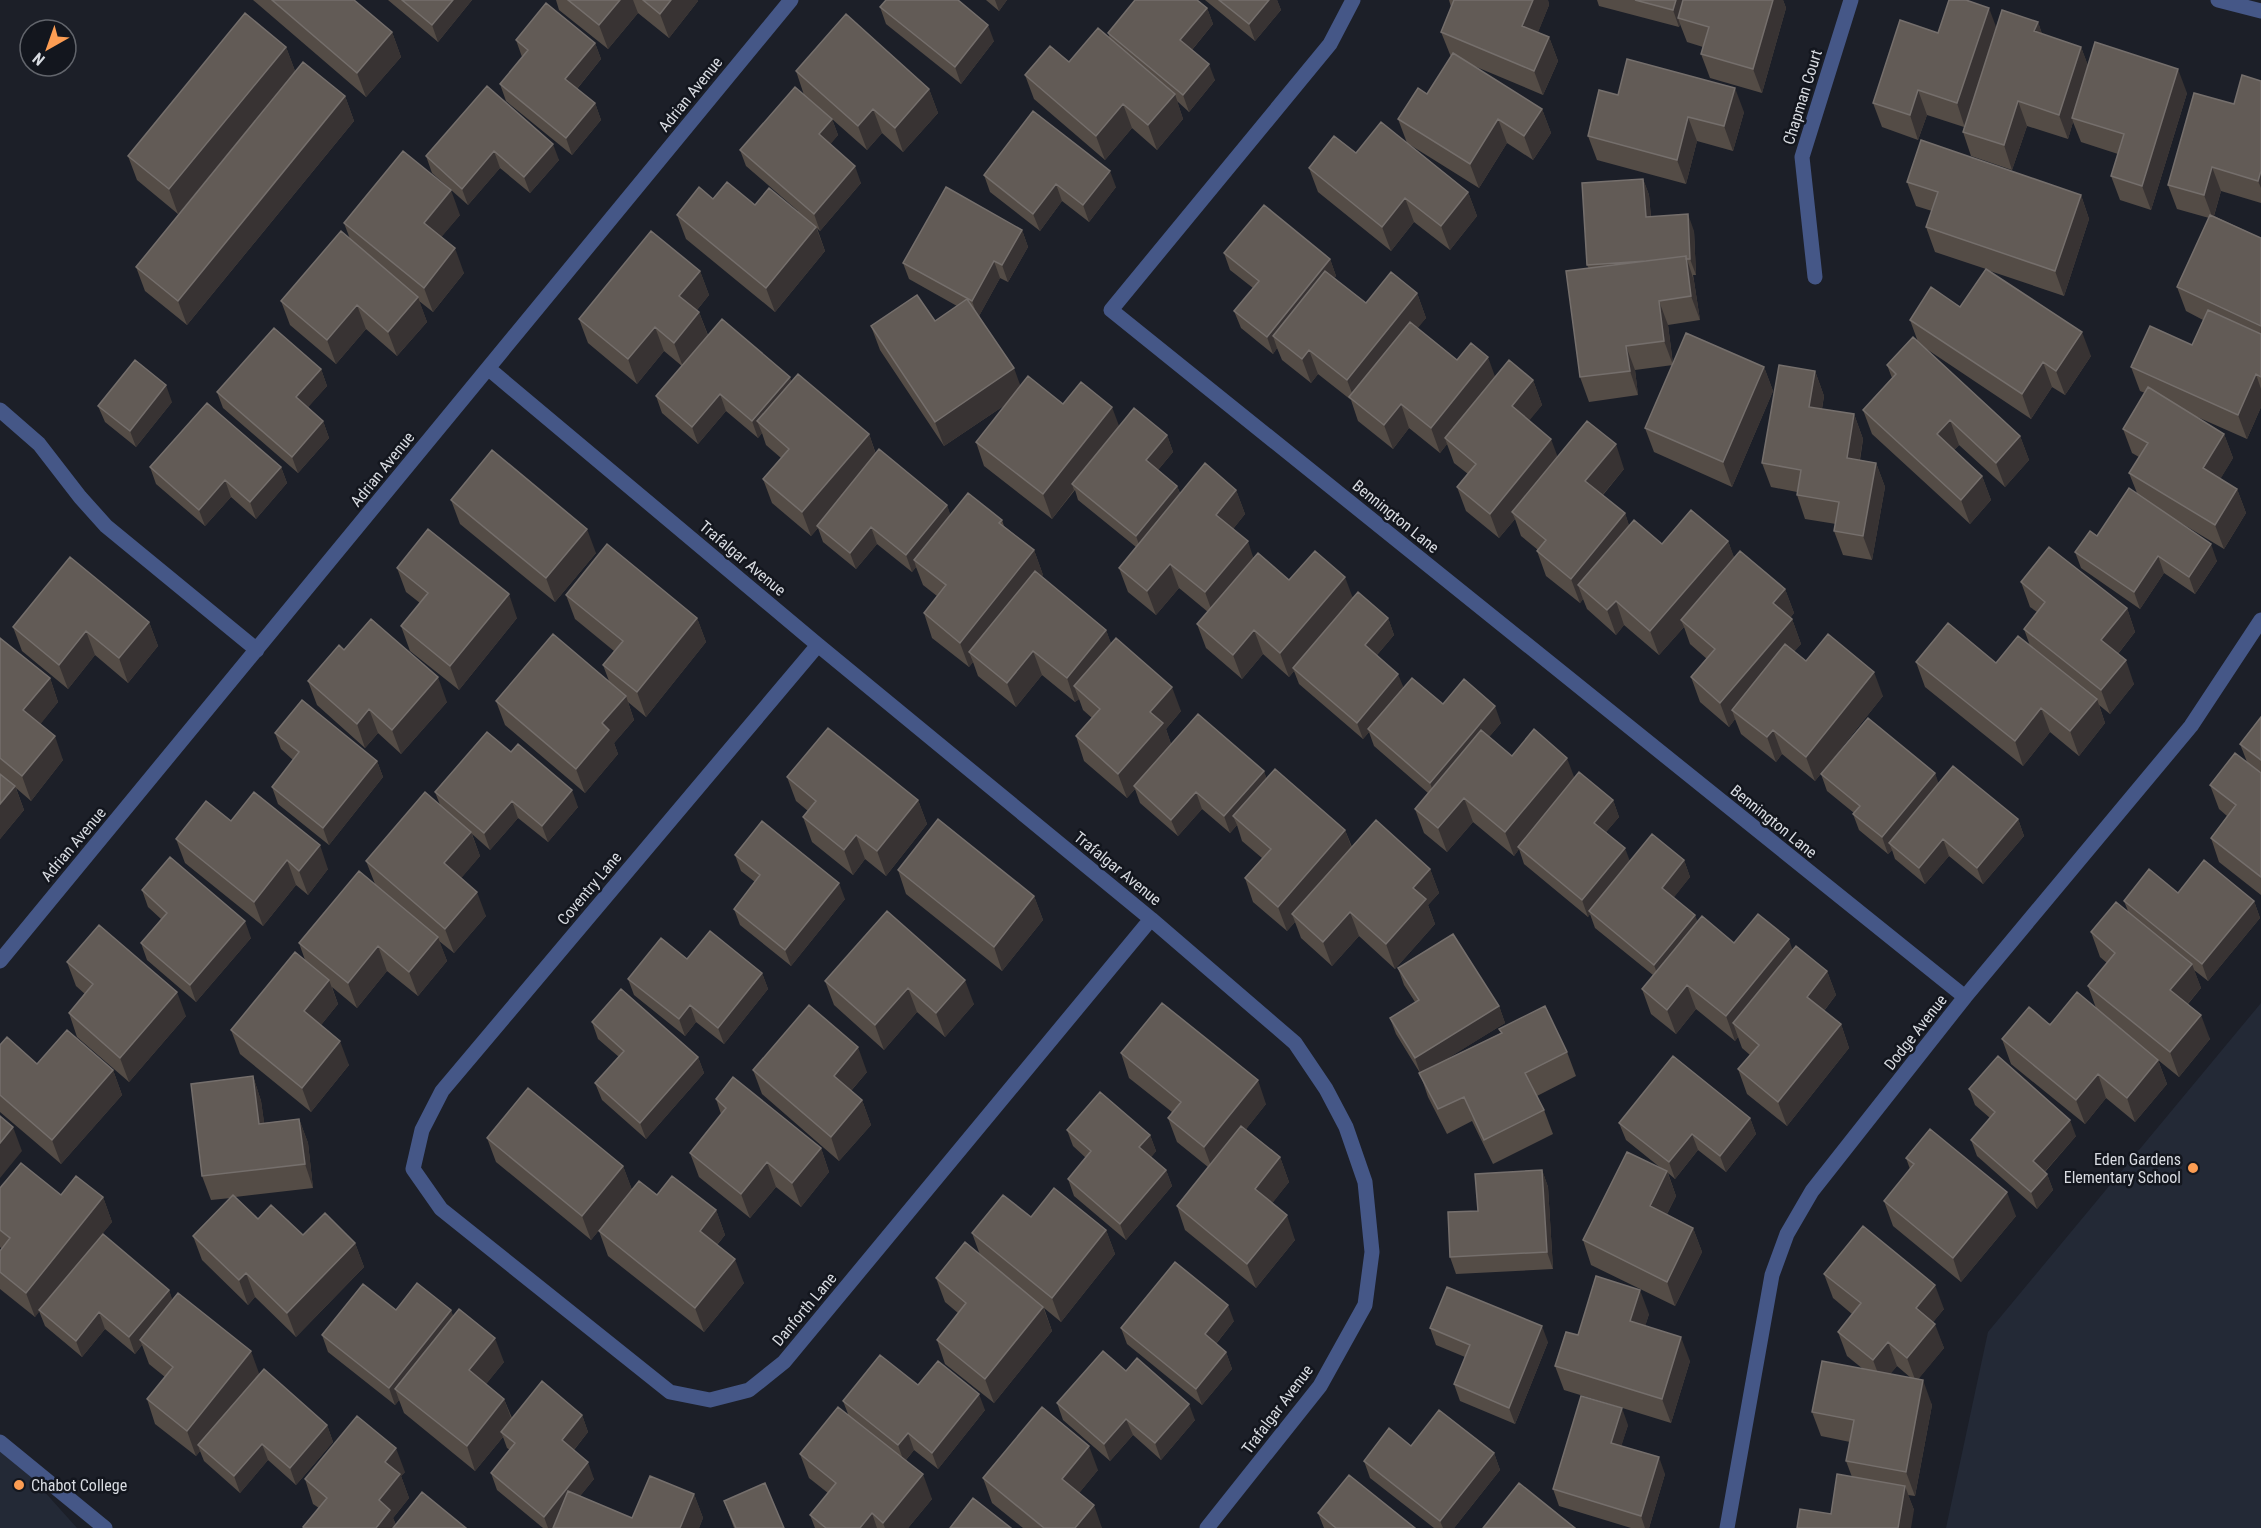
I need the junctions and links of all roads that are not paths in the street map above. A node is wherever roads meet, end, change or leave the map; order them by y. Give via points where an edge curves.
1 (791, 0) edge
2 (1353, 0) edge
3 (1851, 0) edge
4 (2218, 0) edge
5 (2261, 11) edge
6 (1815, 278) dead end
7 (489, 369) junction
8 (0, 410) edge
9 (2261, 620) edge
10 (818, 645) junction
11 (257, 650) junction
12 (1151, 919) junction
13 (0, 961) edge
14 (1965, 997) junction
15 (413, 1169) joint
16 (0, 1442) edge
17 (105, 1528) edge
18 (1207, 1528) edge
19 (1726, 1528) edge

1 - 7 street, Adrian Avenue
2 - 14 street, Bennington Lane via 1330,44 1111,310
3 - 6 street, Chapman Court via 1802,157
4 - 5 street
7 - 10 street, Trafalgar Avenue
7 - 11 street, Adrian Avenue
8 - 11 street via 39,444 106,526
9 - 14 street, Dodge Avenue via 2191,726
10 - 12 street, Trafalgar Avenue
10 - 15 street, Coventry Lane via 442,1091 422,1130
11 - 13 street, Adrian Avenue
12 - 15 street, Danforth Lane via 784,1362 750,1390 710,1401 670,1392 441,1209
12 - 18 street, Trafalgar Avenue via 1295,1042 1346,1127 1365,1182 1372,1252 1365,1305 1320,1386
14 - 19 street, Dodge Avenue via 1812,1191 1787,1234 1772,1275
16 - 17 street

